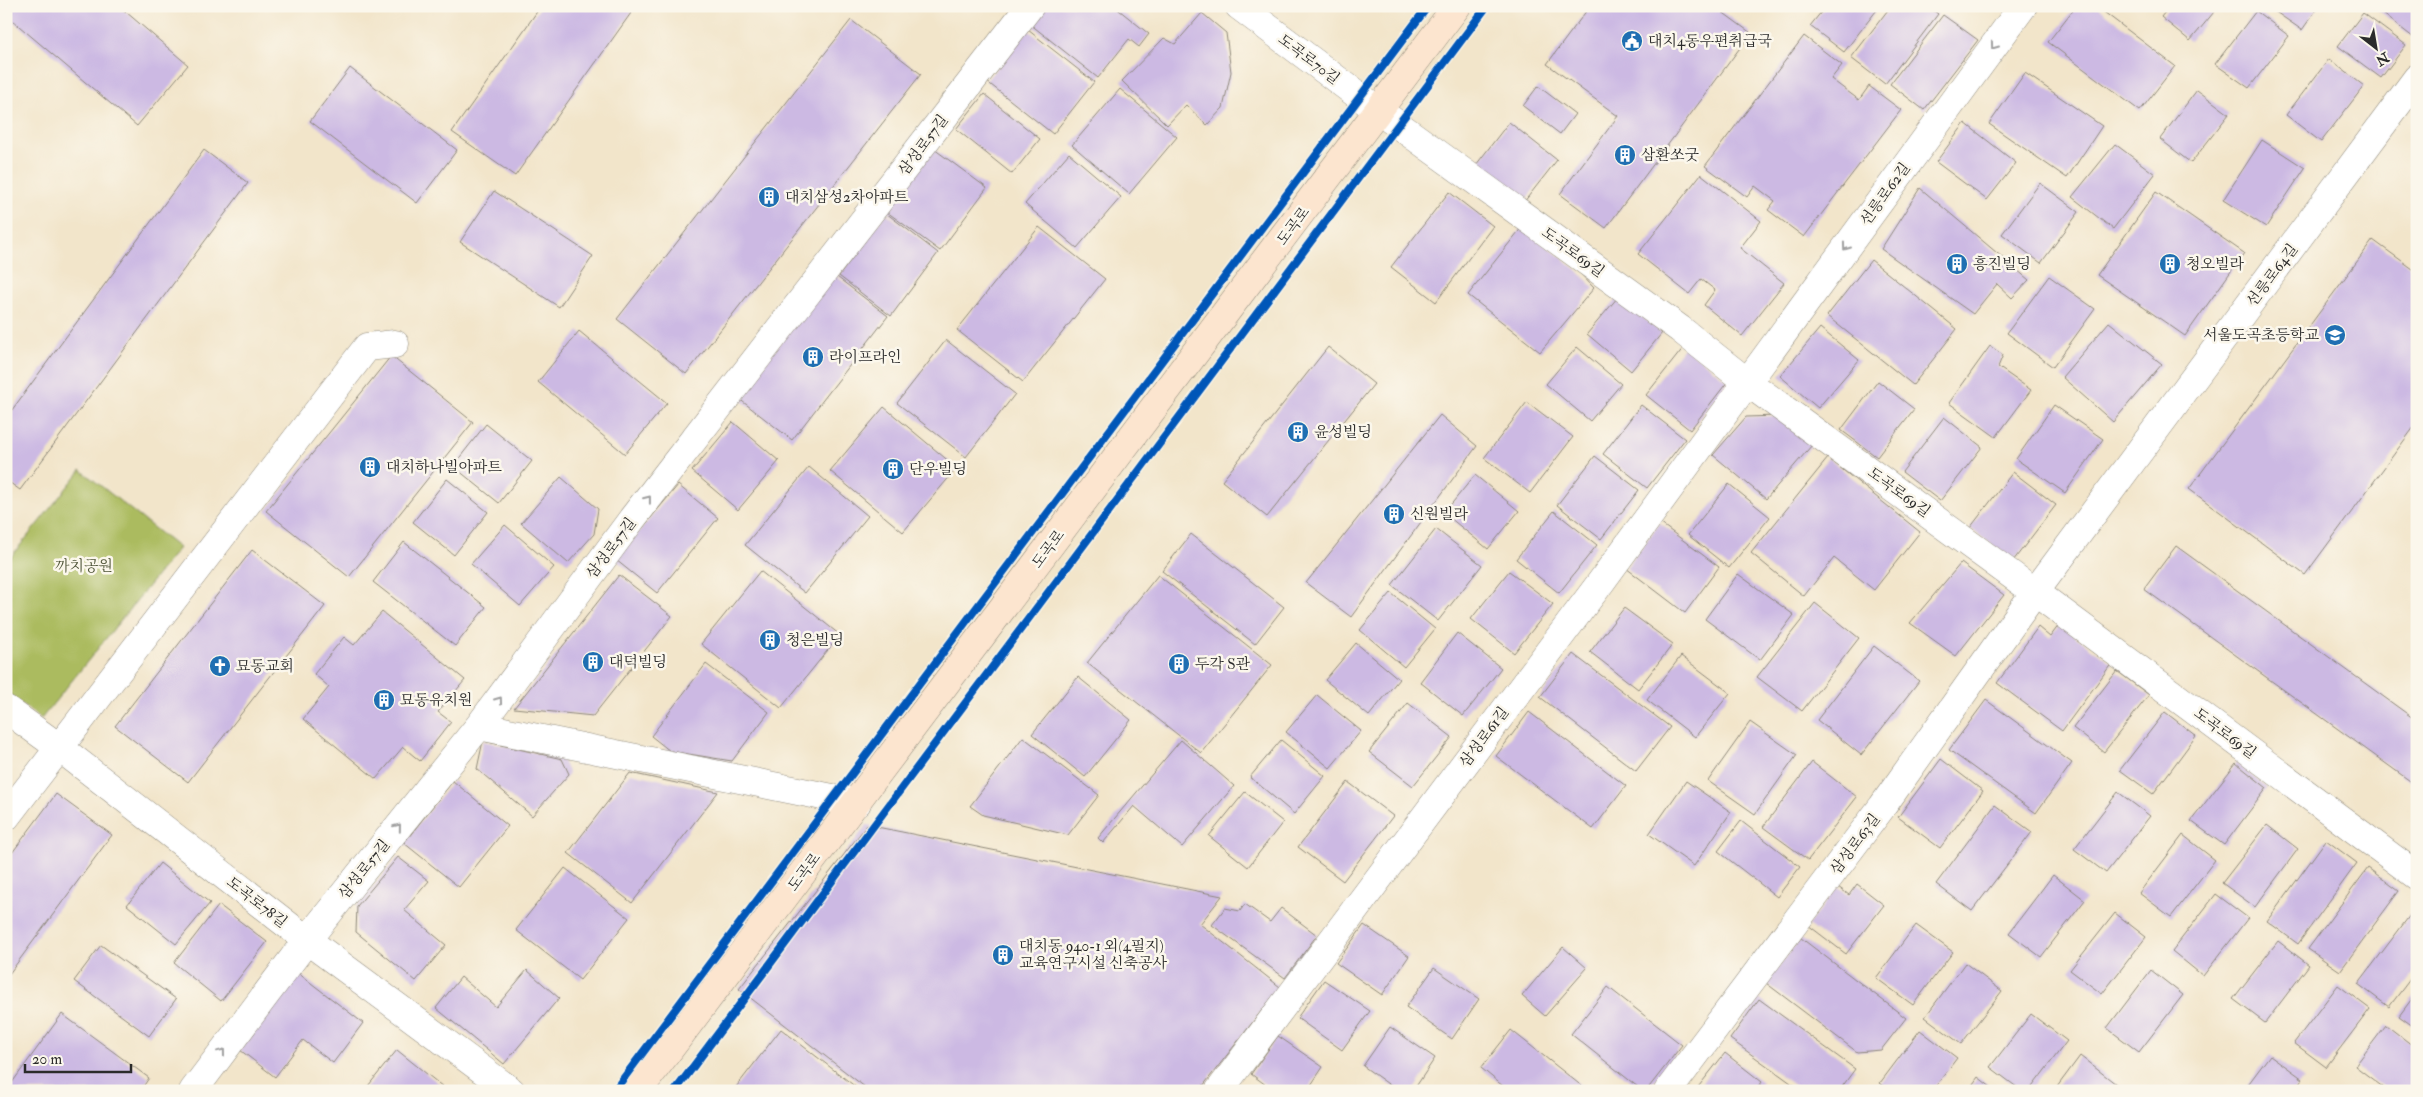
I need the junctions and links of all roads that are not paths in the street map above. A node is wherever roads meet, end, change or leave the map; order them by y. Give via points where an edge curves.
1 (1030, 6) edge
2 (1239, 6) edge
3 (1458, 6) edge
4 (2023, 6) edge
5 (2417, 78) edge
6 (1379, 111) junction
7 (395, 344) dead end
8 (1747, 382) junction
9 (2036, 592) junction
10 (6, 709) edge
11 (479, 726) junction
12 (60, 748) junction
13 (857, 803) junction
14 (6, 817) edge
15 (2417, 876) edge
16 (307, 940) junction
17 (193, 1091) edge
18 (511, 1091) edge
19 (638, 1091) edge
20 (1219, 1091) edge
21 (1668, 1091) edge

11 -> 1 street, 삼성로57길 via 632,519
2 - 6 street, 도곡로70길
3 - 6 main road, 도곡로
4 -> 8 street, 선릉로62길
5 - 9 street, 선릉로64길
6 - 8 street, 도곡로69길 via 1680,329
6 - 13 main road, 도곡로
7 - 12 street via 367,347
8 - 9 street, 도곡로69길
8 - 20 street, 삼성로61길
9 - 15 street, 도곡로69길
9 - 21 street, 삼성로63길 via 1882,808
10 - 12 street, 도곡로78길
11 - 13 street
16 -> 11 street, 삼성로57길
12 - 14 street
12 - 16 street, 도곡로78길
13 - 19 main road, 도곡로
17 -> 16 street, 삼성로57길
16 - 18 street, 도곡로78길

